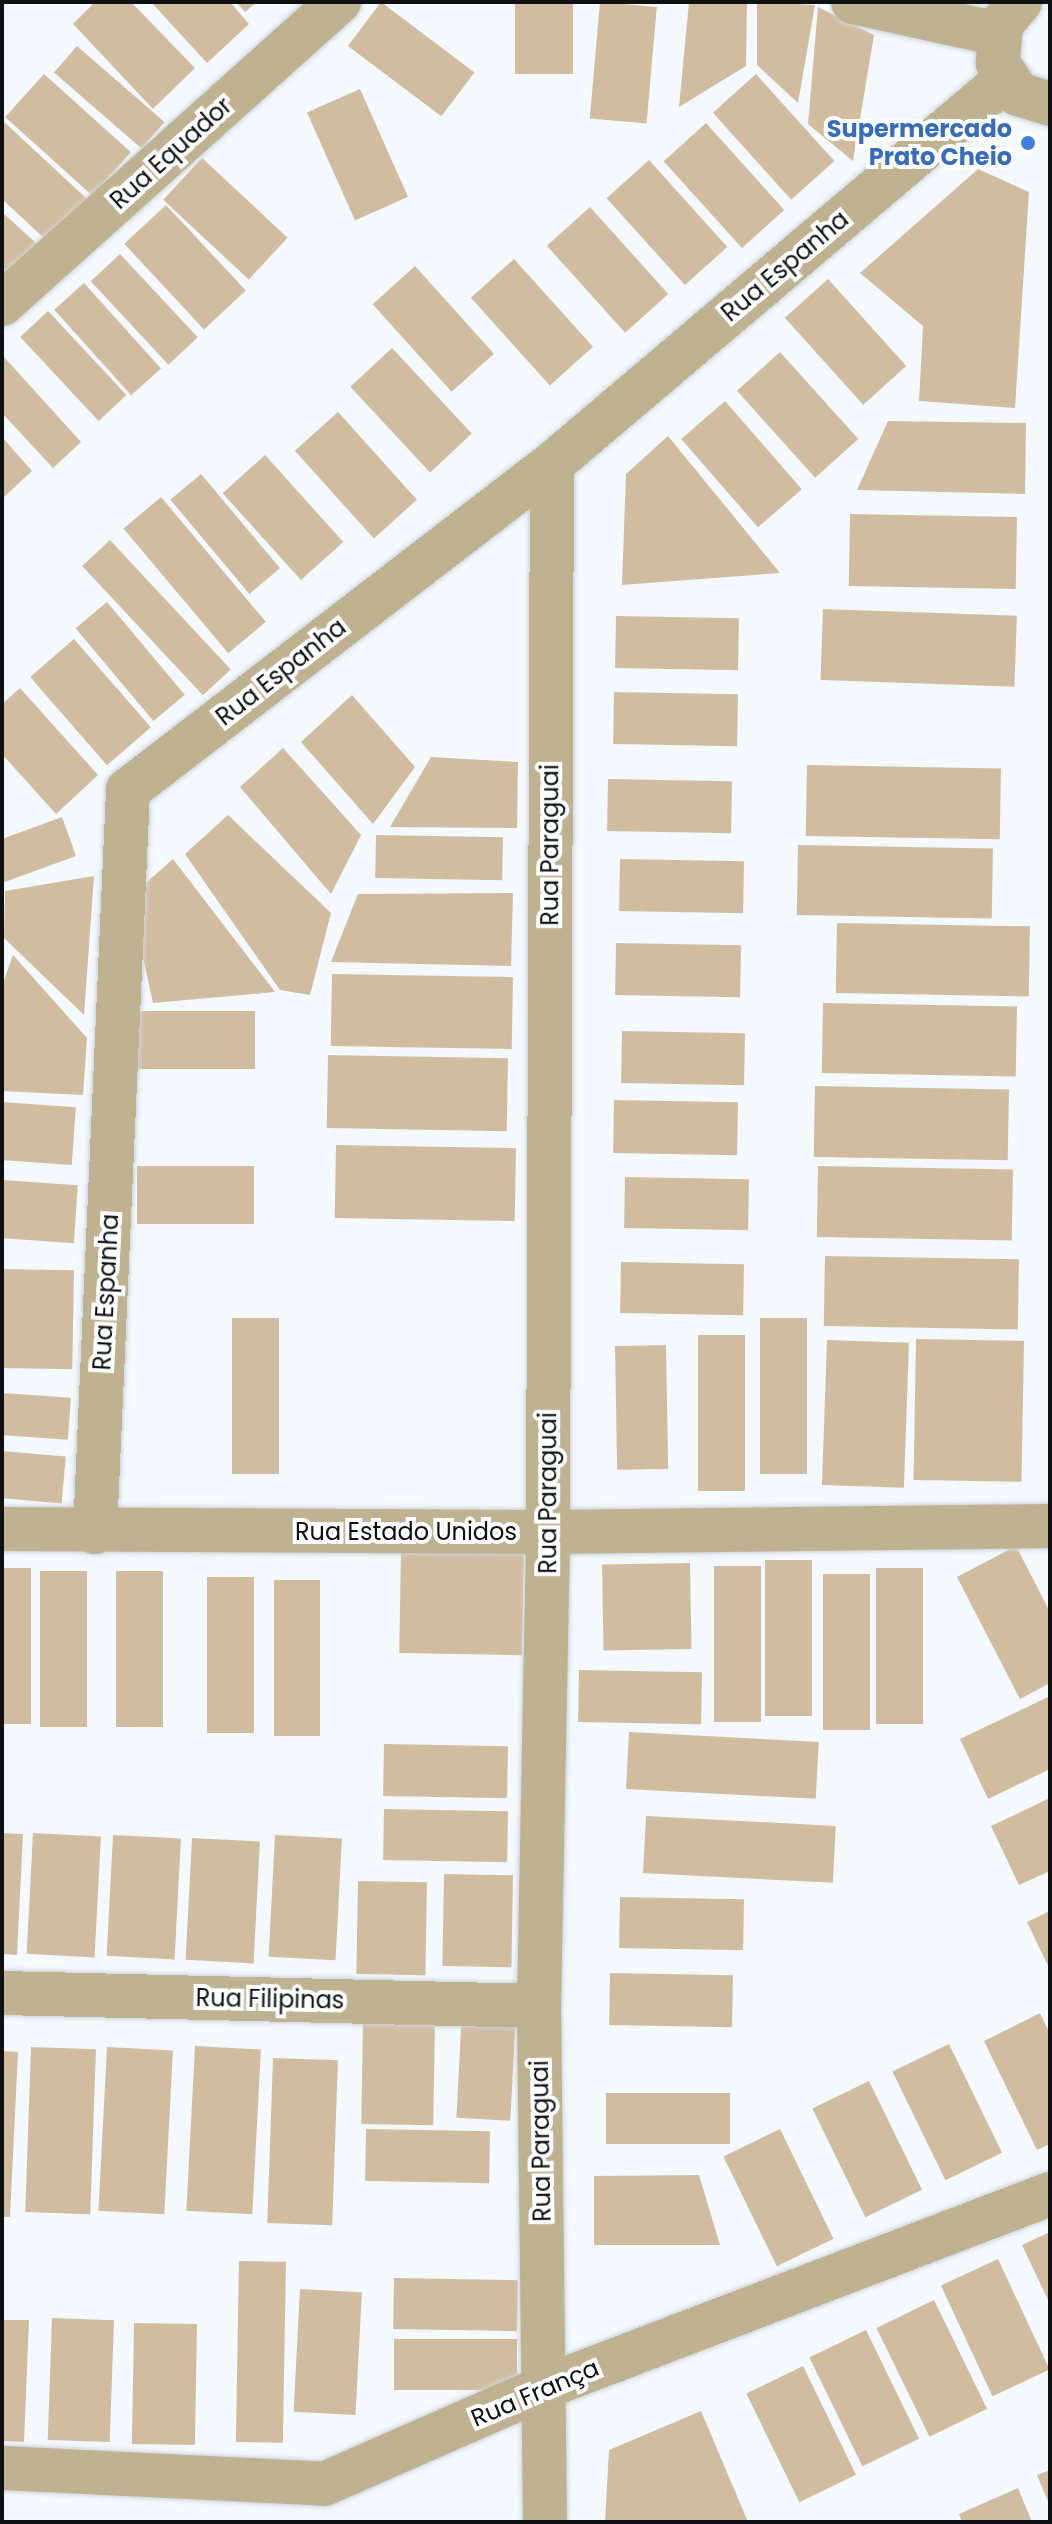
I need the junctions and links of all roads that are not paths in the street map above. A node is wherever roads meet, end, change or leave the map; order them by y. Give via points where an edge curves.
1 (339, 2) edge
2 (853, 2) edge
3 (1009, 18) edge
4 (1005, 80) junction
5 (1050, 104) edge
6 (2, 304) edge
7 (552, 464) junction
8 (1050, 1526) edge
9 (2, 1529) edge
10 (95, 1532) junction
11 (548, 1532) junction
12 (2, 1993) edge
13 (539, 2006) junction
14 (1050, 2194) edge
15 (545, 2387) junction
16 (2, 2468) edge
17 (545, 2522) edge

1 - 6 street, Rua Equador
2 - 3 street
3 - 4 street via 998,63
4 - 5 street via 1018,94
4 - 7 street, Rua Espanha
7 - 10 street, Rua Espanha via 128,790
7 - 11 street, Rua Paraguai
8 - 11 street, Rua Estado Unidos
9 - 10 street, Rua Estado Unidos
10 - 11 street, Rua Estado Unidos
11 - 13 street, Rua Paraguai
12 - 13 street, Rua Filipinas
13 - 15 street, Rua Paraguai
14 - 15 street, Rua França
15 - 16 street, Rua França via 324,2484
15 - 17 street, Rua Paraguai

